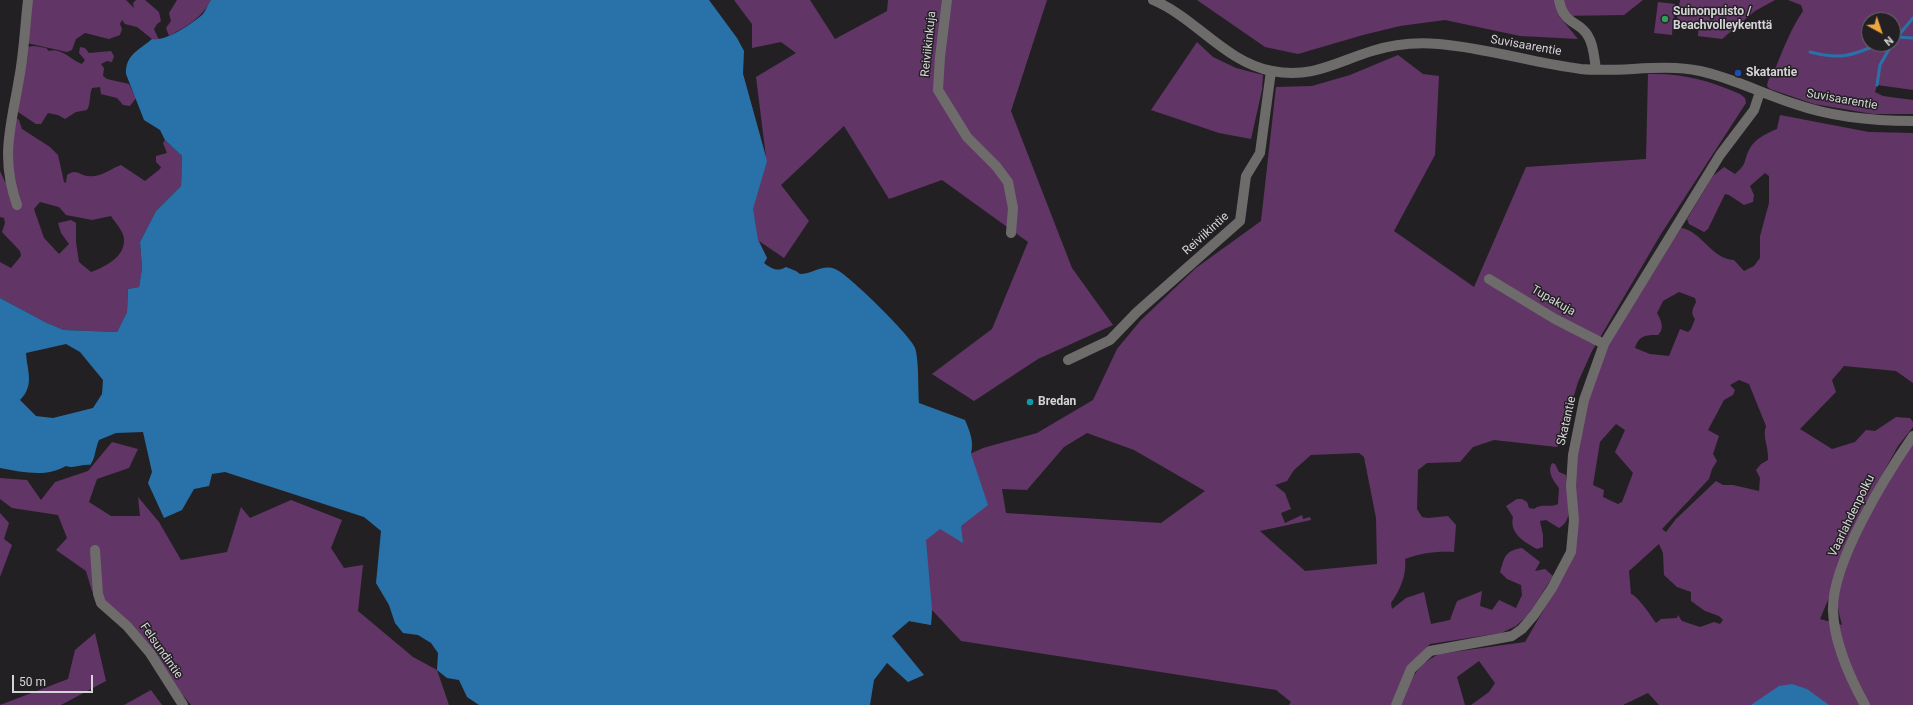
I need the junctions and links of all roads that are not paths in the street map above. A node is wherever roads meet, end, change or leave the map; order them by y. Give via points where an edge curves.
1 (28, 0) edge
2 (947, 0) edge
3 (1153, 0) edge
4 (1559, 0) edge
5 (1596, 69) junction
6 (1271, 71) junction
7 (1760, 92) junction
8 (1913, 121) edge
9 (17, 205) dead end
10 (1011, 234) dead end
11 (1489, 279) dead end
12 (1604, 344) junction
13 (1068, 360) dead end
14 (1913, 436) edge
15 (95, 550) dead end
16 (183, 705) edge
17 (1396, 705) edge
18 (1865, 705) edge

1 - 9 street via 19,81 4,140 2,165
2 - 10 street, Reiviikinkuja via 938,90 967,137 1008,182 1013,208
3 - 6 street, Suvisaarentie via 1179,14 1237,57
4 - 5 street via 1566,18 1587,34 1592,44
5 - 6 street, Suvisaarentie via 1548,64 1460,46 1412,43 1396,44 1372,51 1319,71 1287,74
5 - 7 street, Suvisaarentie via 1686,69 1718,75
6 - 13 street, Reiviikintie via 1260,153 1246,176 1240,221 1137,312 1110,340
7 - 8 street, Suvisaarentie via 1797,105 1840,115 1873,120
7 - 12 street, Skatantie via 1754,110 1720,154
11 - 12 street, Tupakuja via 1555,319
12 - 17 street, Skatantie via 1584,400 1573,455 1571,486 1574,520 1571,552 1552,588 1534,615 1512,636 1430,651 1411,669
14 - 18 street, Vaarlahdenpolku via 1871,504 1842,563 1832,610 1836,632 1852,682
15 - 16 street, Felsundintie via 101,603 128,626 150,653

